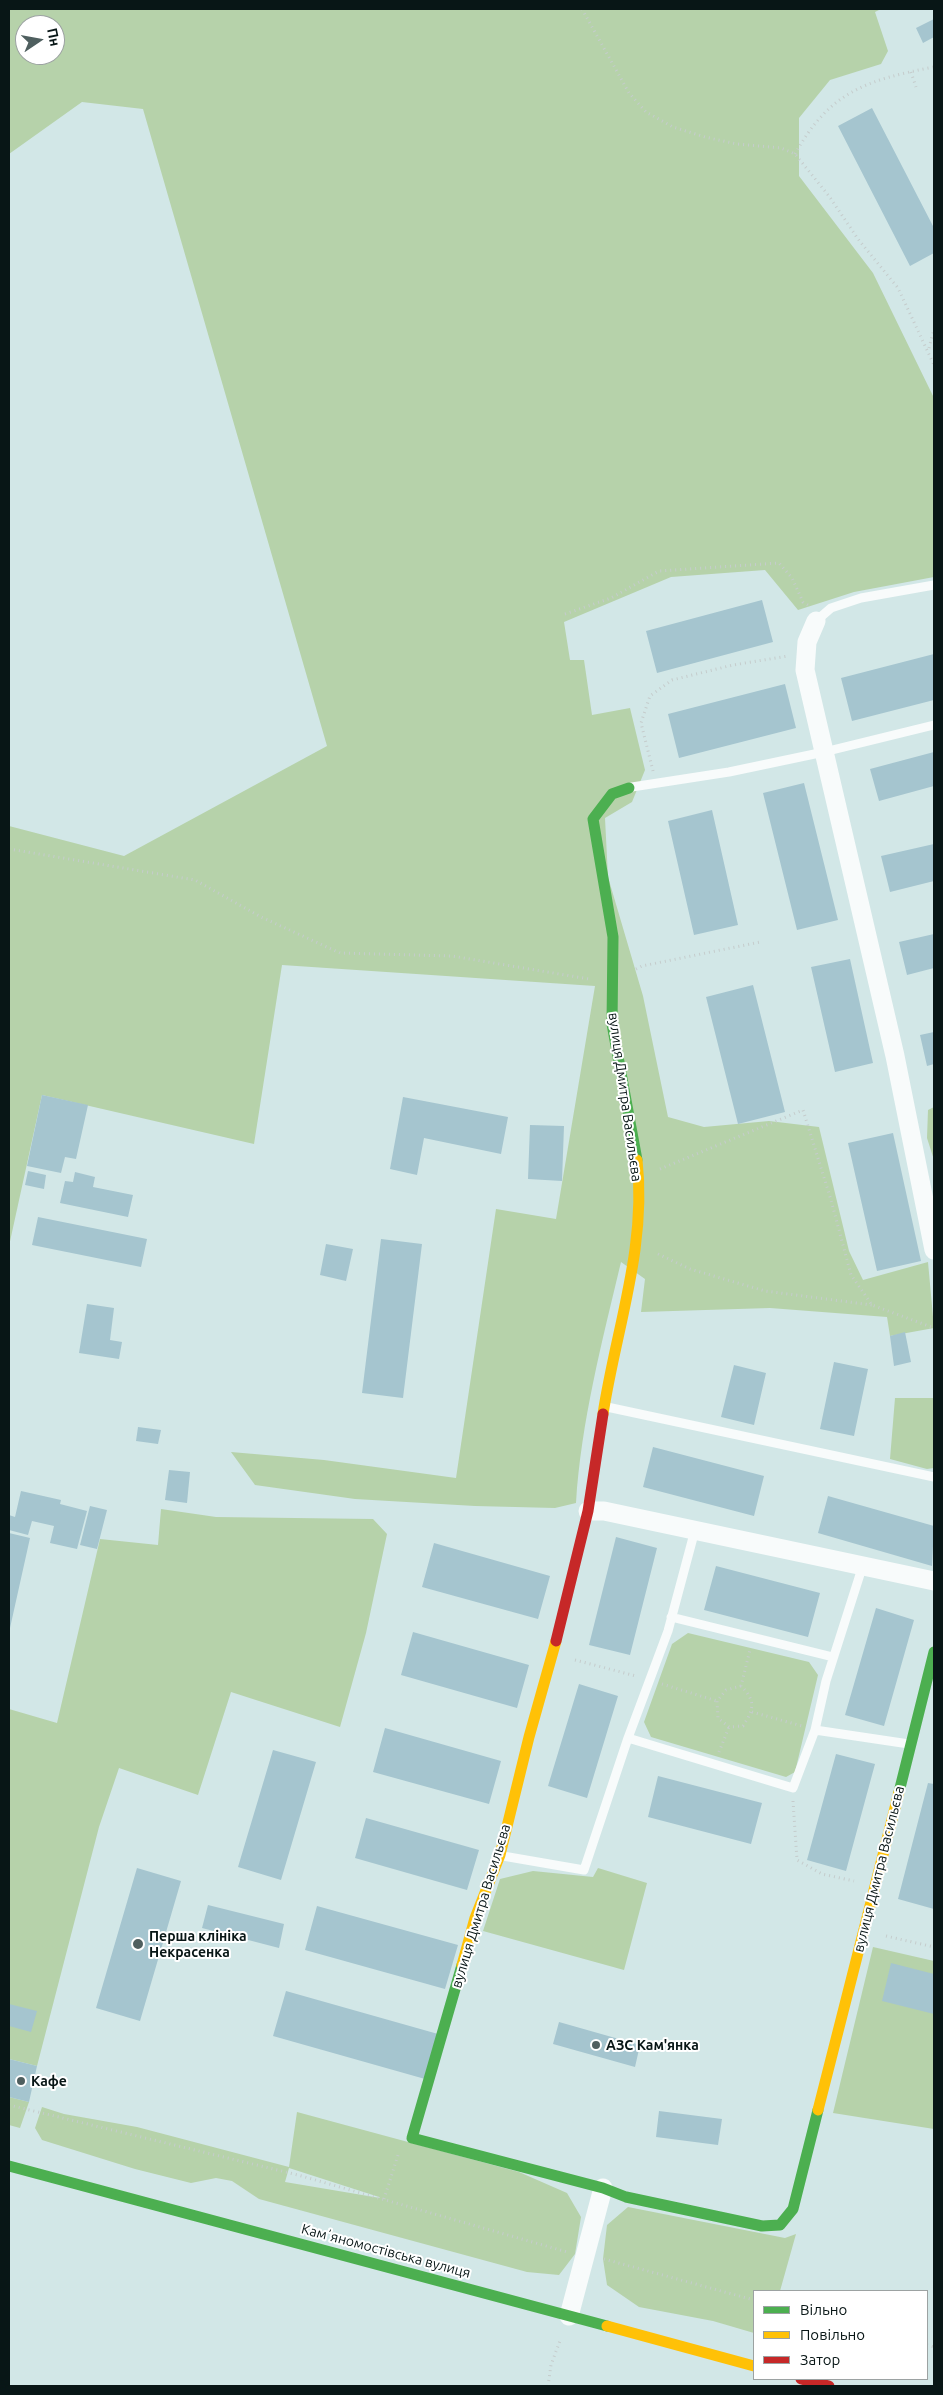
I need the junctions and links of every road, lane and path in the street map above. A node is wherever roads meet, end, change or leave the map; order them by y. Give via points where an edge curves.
1 (582, 9) edge
2 (934, 67) edge
3 (911, 72) junction
4 (916, 87) dead end
5 (795, 154) junction
6 (934, 329) edge
7 (929, 349) junction
8 (934, 364) edge
9 (934, 585) edge
10 (564, 614) dead end
11 (820, 618) junction
12 (806, 653) junction
13 (934, 725) edge
14 (824, 752) junction
15 (656, 784) junction
16 (629, 788) joint
17 (9, 848) edge
18 (760, 942) dead end
19 (613, 983) junction
20 (637, 1180) junction
21 (928, 1187) edge
22 (637, 1237) junction
23 (934, 1250) edge
24 (872, 1305) junction
25 (934, 1328) edge
26 (604, 1406) junction
27 (934, 1477) edge
28 (588, 1511) junction
29 (695, 1530) junction
30 (863, 1565) junction
31 (934, 1581) edge
32 (671, 1617) junction
33 (753, 1637) junction
34 (934, 1652) edge
35 (552, 1654) junction
36 (833, 1657) junction
37 (650, 1680) junction
38 (741, 1686) junction
39 (717, 1701) junction
40 (752, 1712) junction
41 (729, 1727) junction
42 (815, 1730) junction
43 (628, 1738) junction
44 (910, 1744) junction
45 (714, 1764) junction
46 (792, 1788) junction
47 (500, 1855) junction
48 (875, 1886) junction
49 (864, 1931) junction
50 (934, 1947) edge
51 (9, 2105) edge
52 (398, 2154) dead end
53 (9, 2166) edge
54 (602, 2188) junction
55 (384, 2199) junction
56 (575, 2254) dead end
57 (603, 2259) dead end
58 (753, 2300) edge
59 (569, 2316) junction
60 (753, 2366) edge
61 (805, 2380) edge
62 (548, 2386) edge
63 (829, 2386) edge

1 - 5 path via 629,93 646,112 673,127 704,137 780,148
2 - 3 path
3 - 4 path
3 - 5 path via 863,85 845,94 814,124
5 - 7 path via 898,288
6 - 7 path
7 - 8 path
9 - 11 lane via 862,598 830,608
10 - 11 path via 610,598 659,571 779,563 792,578 803,602
11 - 12 street via 807,642
12 - 14 street via 805,670
12 - 15 path via 733,665 672,680 650,696 641,723
13 - 14 lane
14 - 15 lane
14 - 21 street
15 - 16 lane
16 - 19 street, вулиця Дмитра Васильєва via 612,794 593,819 613,937
17 - 19 path via 195,880 261,917 340,953 452,956
18 - 19 path via 642,966
19 - 20 street, вулиця Дмитра Васильєва via 612,1024 637,1162
20 - 22 street, вулиця Дмитра Васильєва
20 - 24 path via 803,1110 851,1275
21 - 23 street
22 - 24 path via 661,1256 690,1269 765,1291
22 - 26 street, вулиця Дмитра Васильєва
24 - 25 path
26 - 27 lane
26 - 28 street, вулиця Дмитра Васильєва
28 - 29 street via 604,1511
28 - 35 street, вулиця Дмитра Васильєва
29 - 30 street
29 - 32 lane
30 - 31 street
30 - 36 lane
32 - 33 lane
32 - 37 lane
33 - 36 lane
33 - 38 path
34 - 44 street, вулиця Дмитра Васильєва
35 - 37 path
35 - 47 street, вулиця Дмитра Васильєва
36 - 42 lane
37 - 39 path
37 - 43 lane
38 - 39 path via 726,1690
38 - 40 path via 750,1695
39 - 41 path via 718,1718
40 - 41 path via 743,1726
40 - 42 path
41 - 45 path
42 - 44 lane
42 - 46 lane
43 - 45 lane
43 - 47 lane via 584,1870
44 - 48 street, вулиця Дмитра Васильєва
45 - 46 lane
46 - 48 path via 797,1860 822,1874
47 - 54 street, вулиця Дмитра Васильєва via 475,1918 412,2138
48 - 49 street, вулиця Дмитра Васильєва
49 - 50 path
49 - 54 street, вулиця Дмитра Васильєва via 794,2209 780,2225 762,2226 626,2197
51 - 55 path
52 - 55 path
53 - 59 street, Камʼяномостівська вулиця
54 - 59 street
55 - 56 path
57 - 58 path
59 - 60 street, Камʼяномостівська вулиця
59 - 62 path via 551,2365
61 - 63 street

